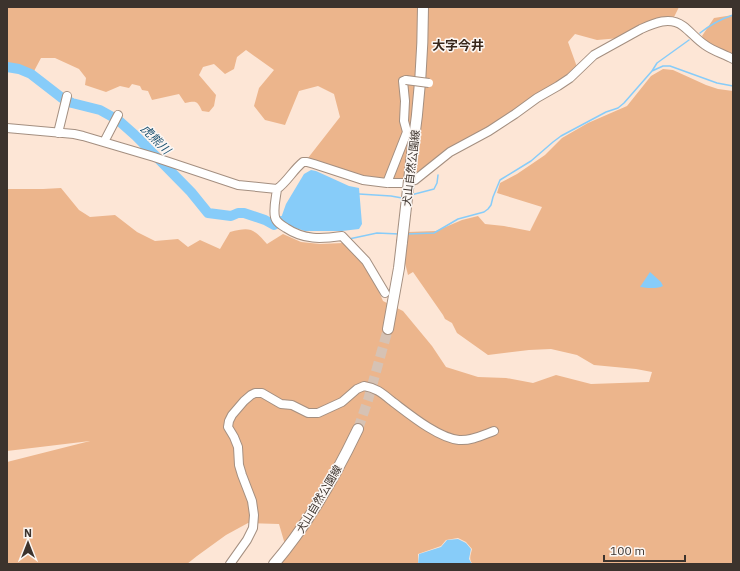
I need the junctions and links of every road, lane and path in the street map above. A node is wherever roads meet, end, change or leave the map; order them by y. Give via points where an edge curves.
1 (423, 7) edge
2 (733, 59) edge
3 (429, 82) dead end
4 (67, 96) dead end
5 (116, 118) dead end
6 (7, 128) edge
7 (58, 133) junction
8 (104, 142) junction
9 (387, 183) junction
10 (277, 190) junction
11 (385, 293) dead end
12 (388, 329) tunnel mouth
13 (358, 429) tunnel mouth
14 (494, 431) dead end
15 (230, 564) edge
16 (274, 564) edge

1 - 12 main road, 犬山自然公園線, bridge via 415,136 399,268
2 - 9 street via 706,46 679,23 667,21 649,25 594,55 570,78 489,131 450,152 415,180 406,183
3 - 9 street, bridge via 403,80 404,121 407,132
4 - 7 street
5 - 8 street
6 - 7 street
7 - 8 street via 74,134
8 - 10 street via 238,185
9 - 10 street via 364,180 303,162
10 - 11 street via 274,211 278,222 298,234 312,238 342,236 366,260
13 - 16 main road, 犬山自然公園線 via 313,512
14 - 15 street via 468,440 448,437 428,428 376,389 364,386 342,402 318,413 308,413 292,405 281,404 262,393 251,395 232,415 228,427 238,447 239,466 252,501 254,515 253,528

